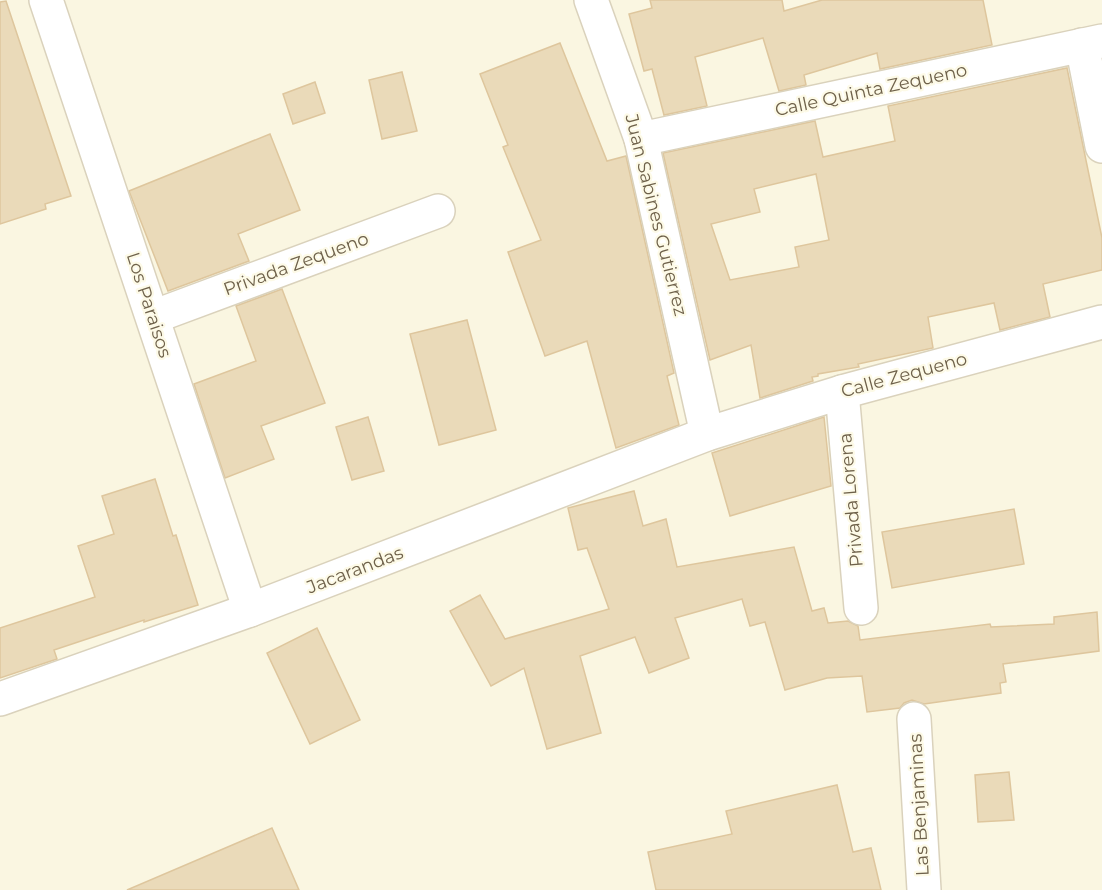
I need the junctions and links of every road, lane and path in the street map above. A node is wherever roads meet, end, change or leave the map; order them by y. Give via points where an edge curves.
1 (46, 0) edge
2 (591, 0) edge
3 (1092, 43) edge
4 (641, 139) junction
5 (1102, 146) edge
6 (438, 211) dead end
7 (153, 317) junction
8 (1102, 322) edge
9 (842, 392) junction
10 (707, 434) junction
11 (861, 608) dead end
12 (250, 610) junction
13 (0, 699) edge
14 (914, 719) dead end
15 (924, 890) edge

1 - 7 street, Los Paraisos
2 - 4 street, Juan Sabines Gutierrez
3 - 4 street, Calle Quinta Zequeno
3 - 5 street
4 - 10 street, Juan Sabines Gutierrez
6 - 7 street, Privada Zequeno
7 - 12 street, Los Paraisos
8 - 9 street, Calle Zequeno
9 - 10 street, Calle Zequeno
9 - 11 street, Privada Lorena
10 - 12 street, Jacarandas
12 - 13 street, Jacarandas
14 - 15 street, Las Benjaminas

